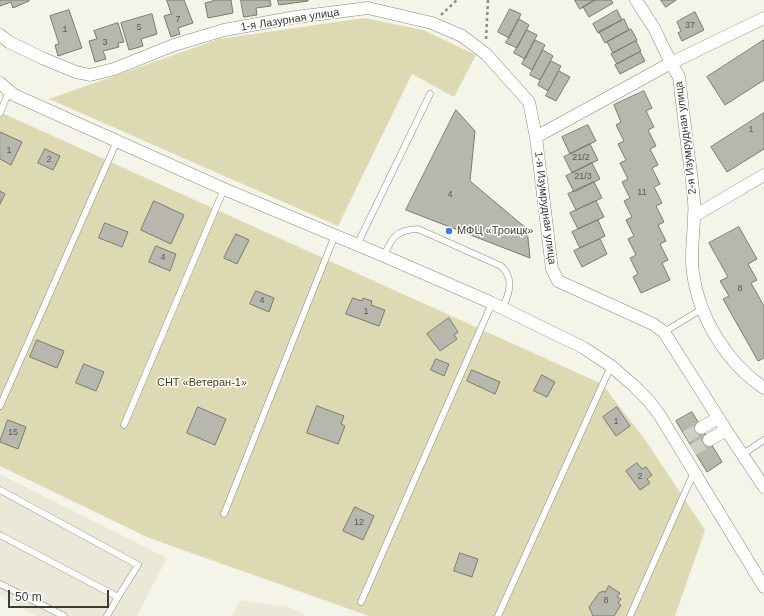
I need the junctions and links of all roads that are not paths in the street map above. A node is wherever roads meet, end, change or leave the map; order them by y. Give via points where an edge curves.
1 (636, 0) edge
2 (367, 4) edge
3 (764, 18) edge
4 (0, 35) edge
5 (671, 63) junction
6 (0, 83) edge
7 (10, 91) junction
8 (430, 94) dead end
9 (0, 113) edge
10 (536, 137) junction
11 (117, 141) junction
12 (764, 175) edge
13 (224, 189) junction
14 (694, 216) junction
15 (335, 235) junction
16 (357, 245) junction
17 (384, 256) junction
18 (497, 306) junction
19 (702, 309) junction
20 (664, 332) junction
21 (610, 366) junction
22 (764, 388) edge
23 (0, 406) edge
24 (718, 418) junction
25 (124, 425) dead end
26 (702, 428) tunnel mouth
27 (726, 430) junction
28 (709, 440) tunnel mouth
29 (764, 440) edge
30 (743, 454) junction
31 (694, 472) junction
32 (764, 487) edge
33 (0, 490) edge
34 (224, 514) dead end
35 (0, 535) edge
36 (0, 584) edge
37 (764, 586) edge
38 (118, 598) junction
39 (360, 602) dead end
40 (64, 616) edge
41 (107, 616) edge
42 (498, 616) edge
43 (630, 616) edge

1 - 5 street, 2-я Изумрудная улица via 654,28
2 - 4 street, 1-я Лазурная улица via 224,30 90,75 42,58
2 - 10 street, 1-я Лазурная улица via 432,23 462,36 486,54 529,102
3 - 5 street, 1-я Изумрудная улица
5 - 10 street, 1-я Изумрудная улица
5 - 14 street, 2-я Изумрудная улица via 679,77
6 - 7 street
7 - 9 lane
7 - 11 street
8 - 16 lane
10 - 20 street, 1-я Изумрудная улица via 552,269 558,281 653,324
11 - 13 street
11 - 23 lane
12 - 14 street, 2-я Изумрудная улица
13 - 15 street
13 - 25 lane
14 - 19 street, 2-я Изумрудная улица via 692,273
15 - 16 street
15 - 34 lane
16 - 17 street
17 - 18 street
17 - 18 lane via 389,242 397,234 418,229 501,266 510,284 509,292
18 - 21 street via 584,348
18 - 39 lane
19 - 20 lane
19 - 22 street, 2-я Изумрудная улица via 717,340 736,363
20 - 24 street, 1-я Изумрудная улица
21 - 31 street via 648,400 681,440 689,453
21 - 42 lane
24 - 26 street
24 - 27 street, 1-я Изумрудная улица
27 - 28 street
27 - 30 street, 1-я Изумрудная улица
29 - 30 lane
30 - 32 street, 1-я Изумрудная улица
31 - 37 street
31 - 43 lane
33 - 38 lane via 138,565
35 - 38 lane
36 - 40 lane
38 - 41 lane

